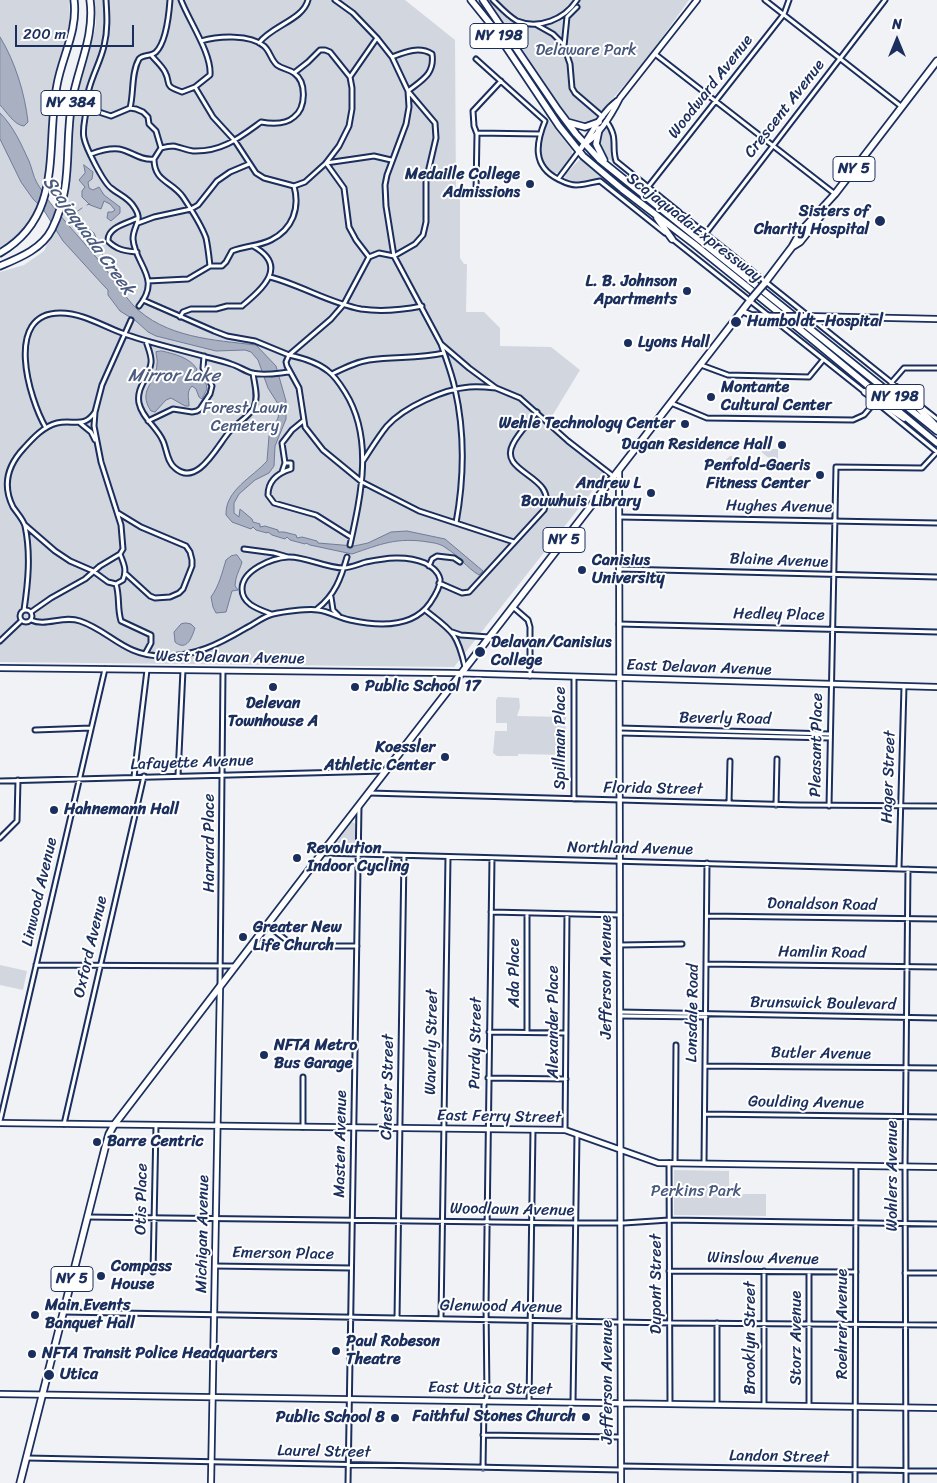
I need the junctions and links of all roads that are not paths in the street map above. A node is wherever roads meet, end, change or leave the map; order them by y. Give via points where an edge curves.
1 (74, 0) edge
2 (90, 0) edge
3 (106, 0) edge
4 (170, 0) edge
5 (182, 0) edge
6 (308, 0) edge
7 (335, 0) edge
8 (471, 0) edge
9 (483, 0) edge
10 (493, 0) edge
11 (576, 0) edge
12 (697, 0) edge
13 (765, 0) edge
14 (789, 0) edge
15 (885, 0) edge
16 (577, 7) dead end
17 (784, 14) junction
18 (536, 24) junction
19 (377, 38) junction
20 (201, 41) junction
21 (259, 42) junction
22 (564, 46) junction
23 (655, 54) junction
24 (152, 56) junction
25 (392, 57) junction
26 (476, 58) dead end
27 (840, 58) junction
28 (936, 64) edge
29 (294, 73) junction
30 (350, 77) junction
31 (501, 81) junction
32 (195, 87) junction
33 (408, 91) junction
34 (716, 102) junction
35 (902, 107) junction
36 (87, 108) junction
37 (130, 108) junction
38 (602, 120) junction
39 (568, 122) junction
40 (599, 129) junction
41 (477, 133) junction
42 (540, 134) junction
43 (235, 141) junction
44 (585, 144) junction
45 (772, 146) junction
46 (161, 148) junction
47 (579, 151) junction
48 (91, 154) junction
49 (154, 159) junction
50 (392, 160) junction
51 (326, 163) junction
52 (249, 164) junction
53 (606, 164) junction
54 (558, 179) junction
55 (294, 186) junction
56 (648, 187) junction
57 (476, 190) dead end
58 (834, 194) junction
59 (656, 205) junction
60 (191, 209) junction
61 (654, 214) junction
62 (138, 218) junction
63 (686, 218) junction
64 (138, 223) junction
65 (706, 234) junction
66 (672, 239) junction
67 (253, 246) junction
68 (138, 252) junction
69 (0, 253) edge
70 (394, 256) junction
71 (368, 257) junction
72 (0, 266) edge
73 (210, 266) junction
74 (270, 277) junction
75 (148, 281) junction
76 (764, 283) junction
77 (143, 300) junction
78 (751, 300) junction
79 (344, 304) junction
80 (138, 306) dead end
81 (422, 306) junction
82 (742, 312) junction
83 (768, 316) junction
84 (810, 316) junction
85 (180, 317) junction
86 (937, 319) edge
87 (131, 320) dead end
88 (124, 334) junction
89 (146, 341) junction
90 (441, 344) junction
91 (444, 353) junction
92 (289, 355) junction
93 (204, 356) junction
94 (823, 359) junction
95 (701, 365) junction
96 (937, 368) edge
97 (290, 372) junction
98 (253, 373) junction
99 (332, 374) junction
100 (891, 383) junction
101 (496, 388) junction
102 (455, 389) junction
103 (864, 392) junction
104 (906, 395) junction
105 (876, 401) junction
106 (671, 403) junction
107 (96, 412) junction
108 (537, 412) junction
109 (937, 419) edge
110 (909, 420) junction
111 (148, 421) junction
112 (304, 421) junction
113 (79, 423) junction
114 (46, 428) junction
115 (937, 429) edge
116 (937, 443) edge
117 (97, 444) junction
118 (937, 452) edge
119 (362, 461) junction
120 (285, 462) junction
121 (619, 470) junction
122 (282, 472) junction
123 (614, 477) junction
124 (362, 482) junction
125 (118, 513) junction
126 (620, 517) junction
127 (835, 521) junction
128 (456, 523) junction
129 (937, 523) edge
130 (24, 524) junction
131 (351, 537) junction
132 (514, 542) junction
133 (350, 545) dead end
134 (244, 549) dead end
135 (120, 554) junction
136 (288, 557) junction
137 (347, 557) dead end
138 (460, 562) dead end
139 (429, 566) junction
140 (344, 568) junction
141 (620, 569) junction
142 (93, 571) junction
143 (126, 574) junction
144 (834, 575) junction
145 (937, 577) edge
146 (439, 583) junction
147 (116, 584) junction
148 (331, 596) junction
149 (513, 607) junction
150 (317, 609) junction
151 (24, 610) junction
152 (425, 610) junction
153 (32, 612) junction
154 (271, 614) junction
155 (340, 617) junction
156 (22, 620) junction
157 (31, 620) junction
158 (620, 624) junction
159 (832, 629) junction
160 (452, 631) junction
161 (937, 632) edge
162 (489, 637) junction
163 (0, 641) edge
164 (145, 654) junction
165 (465, 667) junction
166 (0, 668) edge
167 (105, 669) junction
168 (147, 670) junction
169 (183, 670) junction
170 (224, 671) junction
171 (460, 674) junction
172 (530, 676) junction
173 (574, 677) junction
174 (619, 678) junction
175 (831, 684) junction
176 (904, 686) junction
177 (937, 687) edge
178 (91, 728) junction
179 (35, 730) dead end
180 (620, 731) junction
181 (830, 736) junction
182 (777, 759) dead end
183 (730, 761) dead end
184 (386, 771) junction
185 (223, 774) junction
186 (178, 775) junction
187 (144, 776) junction
188 (134, 777) junction
189 (79, 778) junction
190 (18, 780) junction
191 (0, 781) edge
192 (368, 793) junction
193 (574, 799) junction
194 (620, 800) junction
195 (729, 803) junction
196 (776, 805) junction
197 (901, 805) junction
198 (359, 806) junction
199 (829, 806) junction
200 (937, 806) edge
201 (0, 838) edge
202 (322, 853) junction
203 (358, 854) junction
204 (404, 856) junction
205 (448, 857) junction
206 (492, 858) junction
207 (620, 862) junction
208 (707, 863) junction
209 (899, 868) junction
210 (908, 869) junction
211 (937, 870) edge
212 (491, 912) junction
213 (527, 913) junction
214 (567, 914) junction
215 (620, 915) junction
216 (707, 916) junction
217 (908, 918) junction
218 (937, 918) edge
219 (267, 925) junction
220 (682, 944) dead end
221 (620, 945) junction
222 (356, 946) junction
223 (706, 964) junction
224 (35, 965) junction
225 (100, 966) junction
226 (221, 966) junction
227 (235, 966) junction
228 (908, 967) junction
229 (937, 967) edge
230 (220, 986) junction
231 (620, 1014) junction
232 (707, 1015) junction
233 (907, 1018) junction
234 (937, 1018) edge
235 (489, 1032) junction
236 (527, 1032) junction
237 (566, 1033) junction
238 (676, 1045) dead end
239 (705, 1066) junction
240 (906, 1068) junction
241 (937, 1068) edge
242 (303, 1077) dead end
243 (488, 1078) junction
244 (566, 1079) junction
245 (705, 1114) junction
246 (906, 1117) junction
247 (937, 1117) edge
248 (0, 1122) edge
249 (64, 1124) junction
250 (114, 1125) junction
251 (156, 1126) junction
252 (217, 1126) junction
253 (303, 1127) junction
254 (354, 1128) junction
255 (400, 1129) junction
256 (444, 1129) junction
257 (488, 1130) junction
258 (533, 1130) junction
259 (565, 1130) junction
260 (577, 1134) junction
261 (620, 1150) junction
262 (672, 1163) junction
263 (704, 1164) junction
264 (856, 1166) junction
265 (905, 1166) junction
266 (937, 1167) edge
267 (88, 1217) junction
268 (154, 1218) junction
269 (216, 1218) junction
270 (352, 1220) junction
271 (670, 1220) junction
272 (398, 1221) junction
273 (443, 1221) junction
274 (487, 1222) junction
275 (531, 1222) junction
276 (856, 1222) junction
277 (576, 1223) junction
278 (620, 1223) junction
279 (905, 1223) junction
280 (937, 1224) edge
281 (215, 1266) junction
282 (352, 1268) junction
283 (669, 1271) junction
284 (764, 1271) junction
285 (153, 1272) dead end
286 (809, 1272) junction
287 (856, 1272) junction
288 (905, 1273) junction
289 (937, 1273) edge
290 (64, 1312) junction
291 (214, 1315) junction
292 (351, 1317) junction
293 (397, 1318) junction
294 (441, 1318) junction
295 (486, 1319) junction
296 (530, 1320) junction
297 (574, 1321) junction
298 (620, 1321) junction
299 (669, 1323) junction
300 (717, 1323) junction
301 (764, 1324) junction
302 (809, 1324) junction
303 (855, 1325) junction
304 (905, 1325) junction
305 (937, 1325) edge
306 (0, 1394) edge
307 (44, 1394) junction
308 (212, 1396) junction
309 (350, 1399) junction
310 (485, 1401) junction
311 (529, 1402) junction
312 (573, 1402) junction
313 (620, 1403) junction
314 (670, 1404) junction
315 (717, 1404) junction
316 (764, 1405) junction
317 (809, 1405) junction
318 (855, 1406) junction
319 (906, 1407) junction
320 (937, 1408) edge
321 (483, 1435) junction
322 (620, 1437) junction
323 (27, 1458) junction
324 (211, 1462) junction
325 (349, 1465) junction
326 (483, 1468) junction
327 (620, 1468) junction
328 (855, 1470) junction
329 (906, 1470) junction
330 (937, 1471) edge
331 (20, 1483) edge
332 (211, 1483) edge
333 (348, 1483) edge
334 (621, 1483) edge
335 (855, 1483) edge
336 (906, 1483) edge

1 - 69 main road, NY 384 via 74,30 55,94 46,187 39,212 25,234
2 - 72 main road, NY 384 via 90,34 72,102 68,172 61,207 52,231 32,251
3 - 36 street via 104,46 88,90
4 - 24 street via 162,42
5 - 20 street
6 - 21 street via 299,14
7 - 19 street via 353,12
8 - 47 main road, Scajaquada Expressway / NY 198
9 - 39 main road, Scajaquada Expressway / NY 198
10 - 18 street via 512,17
11 - 18 street via 557,18
12 - 23 street
13 - 17 street
14 - 17 street, Woodward Avenue
15 - 27 street, Crescent Avenue
16 - 22 street via 567,17
17 - 27 street
17 - 34 street, Woodward Avenue
18 - 22 street
19 - 25 street
19 - 30 street
20 - 21 street via 231,37
20 - 32 street via 211,67 210,75
21 - 29 street via 266,47 274,63
22 - 38 street via 574,93
23 - 34 street
23 - 38 street
24 - 32 street via 166,72 171,88 182,92
24 - 37 street via 140,58 133,76 134,95
25 - 33 street
25 - 33 street via 410,50 425,50 432,54 431,71
26 - 31 street
27 - 35 street
27 - 45 street, Crescent Avenue
28 - 35 main road, NY 5
29 - 30 street via 320,50 325,50
29 - 43 street via 302,83 304,96 294,118 273,124 261,122
30 - 51 street via 350,126
31 - 41 street via 473,111
31 - 42 street via 545,121
32 - 43 street via 213,117
33 - 50 street via 406,124
33 - 70 street via 435,123 436,138 426,181 423,234 415,244
34 - 45 street
34 - 56 street, Woodward Avenue
35 - 58 main road, NY 5
36 - 37 street via 111,116
36 - 48 street via 84,138
37 - 46 street via 148,117
38 - 39 main road via 585,127
38 - 40 street
38 - 44 street via 589,134
38 - 56 street via 611,127 615,138 615,158
39 - 44 main road, Scajaquada Expressway / NY 198
40 - 44 street
40 - 53 main road via 596,144
41 - 42 street
41 - 57 street
42 - 54 street via 540,160
43 - 46 street via 195,151 174,146
43 - 52 street
44 - 47 street
44 - 53 main road, Scajaquada Expressway / NY 198
45 - 58 street
45 - 65 street, Crescent Avenue
46 - 49 street
47 - 54 street
47 - 61 main road, Scajaquada Expressway / NY 198
48 - 49 street via 118,149 147,160
48 - 62 street via 105,182 126,197
49 - 60 street via 157,174 174,186
50 - 51 street via 374,156
50 - 70 street via 385,185
51 - 55 street via 305,182
51 - 71 street via 344,188 350,227
52 - 55 street via 264,178
52 - 60 street via 217,181
53 - 59 main road, Scajaquada Expressway / NY 198
54 - 66 street via 577,185 600,181
55 - 67 street via 297,197 292,221 282,233
56 - 63 street
58 - 76 main road, NY 5 via 824,212
59 - 63 main road
59 - 115 main road, Scajaquada Expressway / NY 198
60 - 64 street
60 - 73 street via 206,238
61 - 66 main road
61 - 110 main road, Scajaquada Expressway / NY 198
62 - 64 street
62 - 68 street via 110,231 107,238 113,246 124,251
63 - 65 street
64 - 68 street via 133,238
65 - 76 street
66 - 78 street
67 - 73 street via 232,251 222,266
67 - 74 street via 268,256
68 - 75 street
70 - 71 street via 379,253
70 - 81 street
71 - 79 street
73 - 75 street via 188,279
74 - 79 street
74 - 85 street via 242,306 192,309
75 - 77 street
76 - 78 main road, NY 5, bridge
76 - 84 street
77 - 80 street
77 - 85 street
78 - 82 main road, NY 5
78 - 83 street
79 - 81 street via 384,310
79 - 92 street
81 - 90 street
82 - 83 street via 751,316
82 - 95 main road, NY 5
83 - 84 street, bridge
83 - 94 street
84 - 86 street
84 - 100 street
85 - 92 street
87 - 88 street
88 - 89 street
88 - 107 street via 102,385
88 - 114 street via 73,314 60,313 38,320 30,328 26,340 27,374
89 - 93 street
89 - 111 street via 151,363 141,386 139,402
90 - 91 street
90 - 101 street
91 - 99 street via 368,360
91 - 102 street
92 - 97 street via 286,362
92 - 99 street via 314,363
93 - 98 street
93 - 111 street via 202,368 212,386 200,409 192,412 173,409
94 - 95 street via 809,377 728,375
94 - 103 street
95 - 106 main road, NY 5
96 - 100 street via 906,368
97 - 98 street
97 - 112 street via 299,388
98 - 111 street via 255,406 230,431 202,468 193,473 175,469 162,439
99 - 119 street via 354,406 360,426
100 - 104 street
101 - 102 street via 470,386
101 - 108 street via 520,398
102 - 119 street via 411,408 388,425
102 - 128 street via 463,463
103 - 105 street
103 - 110 main road
104 - 109 street
104 - 115 main road
105 - 106 street via 864,415 852,420 707,418
105 - 118 street
106 - 121 main road, NY 5
107 - 113 street
107 - 117 street
108 - 123 street
108 - 132 street via 510,451 515,465 544,488 547,503 525,533
110 - 116 main road, Scajaquada Expressway / NY 198
112 - 120 street via 282,443
112 - 124 street via 311,437 323,450
113 - 114 street via 57,423
113 - 117 street via 91,432
114 - 130 street via 14,459 6,485 7,494
117 - 125 street
118 - 127 street, Pleasant Place via 922,468 836,467
119 - 124 street
120 - 122 street
120 - 122 street via 291,463 292,469
121 - 123 main road, NY 5
121 - 126 street, Jefferson Avenue
122 - 131 street via 268,489 274,504 316,515
123 - 149 main road, NY 5
124 - 128 street via 420,511
124 - 131 street
125 - 135 street via 124,543
125 - 143 street via 141,527 186,546 192,560 183,589 162,599 150,596
126 - 127 street, Hughes Avenue
126 - 141 street, Jefferson Avenue
127 - 129 street, Hughes Avenue
127 - 144 street, Pleasant Place
128 - 132 street
130 - 142 street via 54,551
130 - 151 street via 28,569
131 - 133 street
132 - 146 street via 469,592 462,593
134 - 136 street
135 - 142 street
135 - 143 street
136 - 140 street
136 - 154 street via 256,567 246,575 242,584 242,594 247,602
137 - 140 street
138 - 139 street via 437,556
139 - 140 street via 407,558
139 - 146 street via 437,572
140 - 148 street
141 - 144 street, Blaine Avenue
141 - 158 street, Jefferson Avenue
142 - 147 street
142 - 153 street
143 - 147 street
144 - 145 street, Blaine Avenue
144 - 159 street, Pleasant Place
146 - 152 street
147 - 164 street via 121,621 151,635
148 - 150 street
148 - 155 street via 334,610
149 - 162 main road, NY 5
149 - 172 street via 528,620 530,628
150 - 154 street
150 - 155 street
151 - 153 street
151 - 156 street via 20,616
152 - 155 street via 400,624 389,625
152 - 160 street
153 - 157 street
154 - 164 street via 217,645 197,652 159,657
156 - 157 street
156 - 163 street
157 - 164 street via 79,621 122,646
158 - 159 street, Hedley Place
158 - 174 street, Jefferson Avenue
159 - 161 street, Hedley Place
159 - 175 street, Pleasant Place
160 - 162 street
160 - 165 street
162 - 165 main road, NY 5
165 - 171 main road, NY 5
166 - 167 street, West Delavan Avenue
167 - 168 street, West Delavan Avenue
167 - 178 street, Linwood Avenue
168 - 169 street, West Delavan Avenue
168 - 188 street
169 - 170 street, West Delavan Avenue
169 - 186 street
170 - 171 street, West Delavan Avenue
170 - 185 street, Harvard Place
171 - 172 street, East Delavan Avenue
171 - 184 main road, NY 5
172 - 173 street, East Delavan Avenue
173 - 174 street, East Delavan Avenue
173 - 193 street, Spillman Place
174 - 175 street, East Delavan Avenue
174 - 180 street, Jefferson Avenue
175 - 176 street, East Delavan Avenue
175 - 181 street, Pleasant Place
176 - 177 street, East Delavan Avenue
176 - 197 street, Hager Street
178 - 179 street
178 - 189 street, Linwood Avenue
180 - 181 street, Beverly Road
180 - 194 street, Jefferson Avenue
181 - 199 street, Pleasant Place
182 - 196 street
183 - 195 street
184 - 185 street, Lafayette Avenue
184 - 192 main road, NY 5
185 - 186 street, Lafayette Avenue
185 - 226 street, Harvard Place
186 - 187 street, Lafayette Avenue
187 - 188 street, Lafayette Avenue
187 - 225 street, Oxford Avenue
188 - 189 street, Lafayette Avenue
189 - 190 street, Lafayette Avenue
189 - 224 street, Linwood Avenue
190 - 191 street, Lafayette Avenue
190 - 201 street via 17,821
192 - 193 street, Florida Street
192 - 198 main road, NY 5
193 - 194 street, Florida Street
194 - 195 street, Florida Street
194 - 207 street, Jefferson Avenue
195 - 196 street, Florida Street
196 - 199 street, Florida Street
197 - 199 street, Florida Street
197 - 200 street, Florida Street
197 - 209 street, Hager Street
198 - 202 main road, NY 5
198 - 203 street, Masten Avenue
202 - 203 street, Northland Avenue
202 - 219 main road, NY 5
203 - 204 street, Northland Avenue
203 - 222 street, Masten Avenue
204 - 205 street, Northland Avenue
204 - 255 street, Chester Street
205 - 206 street, Northland Avenue
205 - 256 street, Waverly Street
206 - 207 street, Northland Avenue
206 - 212 street, Purdy Street
207 - 208 street, Northland Avenue
207 - 215 street, Jefferson Avenue
208 - 209 street, Northland Avenue
208 - 216 street, Lonsdale Road
209 - 210 street, Northland Avenue
210 - 211 street, Northland Avenue
210 - 217 street, Wohlers Avenue
212 - 213 street
212 - 235 street, Purdy Street
213 - 214 street
213 - 236 street, Ada Place
214 - 215 street
214 - 237 street, Alexander Place
215 - 221 street, Jefferson Avenue
216 - 217 street, Donaldson Road
216 - 223 street, Lonsdale Road
217 - 218 street, Donaldson Road
217 - 228 street, Wohlers Avenue
219 - 222 street via 294,946
219 - 227 main road, NY 5
220 - 221 street
221 - 231 street, Jefferson Avenue
222 - 254 street, Masten Avenue
223 - 228 street, Hamlin Road
223 - 232 street, Lonsdale Road
224 - 225 street
224 - 248 street, Linwood Avenue
225 - 226 street
225 - 249 street, Oxford Avenue
226 - 227 street
226 - 230 street, Harvard Place
227 - 230 main road, NY 5
228 - 229 street, Hamlin Road
228 - 233 street, Wohlers Avenue
230 - 250 main road, NY 5
230 - 252 street, Michigan Avenue
231 - 232 street, Brunswick Boulevard
231 - 261 street, Jefferson Avenue
232 - 233 street, Brunswick Boulevard
232 - 239 street, Lonsdale Road
233 - 234 street, Brunswick Boulevard
233 - 240 street, Wohlers Avenue
235 - 236 street
235 - 243 street, Purdy Street
236 - 237 street
237 - 244 street, Alexander Place
238 - 262 street, Dupont Street
239 - 240 street, Butler Avenue
239 - 245 street, Lonsdale Road
240 - 241 street, Butler Avenue
240 - 246 street, Wohlers Avenue
242 - 253 street
243 - 244 street
243 - 257 street, Purdy Street
244 - 259 street, Alexander Place
245 - 246 street, Goulding Avenue
245 - 263 street, Lonsdale Road
246 - 247 street, Goulding Avenue
246 - 265 street, Wohlers Avenue
248 - 249 street, East Ferry Street
249 - 250 street, East Ferry Street
250 - 251 street, East Ferry Street
250 - 267 main road, NY 5 via 106,1143
251 - 252 street, East Ferry Street
251 - 268 street, Otis Place
252 - 253 street, East Ferry Street
252 - 269 street, Michigan Avenue
253 - 254 street, East Ferry Street
254 - 255 street, East Ferry Street
254 - 270 street, Masten Avenue
255 - 256 street, East Ferry Street
255 - 272 street, Chester Street
256 - 257 street, East Ferry Street
256 - 273 street, Waverly Street
257 - 258 street, East Ferry Street
257 - 274 street, Purdy Street
258 - 259 street, East Ferry Street
258 - 275 street
259 - 260 street, East Ferry Street
260 - 261 street, East Ferry Street
260 - 277 street
261 - 262 street, East Ferry Street via 651,1162
261 - 278 street, Jefferson Avenue
262 - 263 street, East Ferry Street
262 - 271 street, Dupont Street
263 - 264 street, East Ferry Street
264 - 265 street, East Ferry Street
264 - 276 street, Roehrer Avenue
265 - 266 street, East Ferry Street
265 - 279 street, Wohlers Avenue
267 - 268 street, Woodlawn Avenue
267 - 290 main road, NY 5
268 - 269 street, Woodlawn Avenue
268 - 285 street, Otis Place
269 - 270 street, Woodlawn Avenue
269 - 281 street, Michigan Avenue
270 - 272 street, Woodlawn Avenue
270 - 282 street, Masten Avenue
271 - 276 street, Woodlawn Avenue
271 - 278 street, Woodlawn Avenue
271 - 283 street, Dupont Street
272 - 273 street, Woodlawn Avenue
272 - 293 street, Chester Street
273 - 274 street, Woodlawn Avenue
273 - 294 street, Waverly Street
274 - 275 street, Woodlawn Avenue
274 - 295 street, Purdy Street
275 - 277 street, Woodlawn Avenue
275 - 296 street
276 - 279 street, Woodlawn Avenue
276 - 287 street, Roehrer Avenue
277 - 278 street, Woodlawn Avenue
277 - 297 street
278 - 298 street, Jefferson Avenue
279 - 280 street, Woodlawn Avenue
279 - 288 street, Wohlers Avenue
281 - 282 street, Emerson Place
281 - 291 street, Michigan Avenue
282 - 292 street, Masten Avenue
283 - 284 street, Winslow Avenue
283 - 299 street, Dupont Street
284 - 286 street, Winslow Avenue
284 - 301 street, Brooklyn Street
286 - 287 street, Winslow Avenue
286 - 302 street, Storz Avenue
287 - 303 street, Roehrer Avenue
288 - 289 street
288 - 304 street, Wohlers Avenue
290 - 291 street, Glenwood Avenue
290 - 307 main road, NY 5
291 - 292 street, Glenwood Avenue
291 - 308 street, Michigan Avenue
292 - 293 street, Glenwood Avenue
292 - 309 street, Masten Avenue
293 - 294 street, Glenwood Avenue
294 - 295 street, Glenwood Avenue
295 - 296 street, Glenwood Avenue
295 - 310 street, Purdy Street
296 - 297 street, Glenwood Avenue
296 - 311 street
297 - 298 street, Glenwood Avenue
297 - 312 street
298 - 299 street, Glenwood Avenue
298 - 313 street, Jefferson Avenue
299 - 300 street, Glenwood Avenue
299 - 314 street, Dupont Street
300 - 301 street, Glenwood Avenue
300 - 315 street
301 - 302 street, Glenwood Avenue
301 - 316 street, Brooklyn Street
302 - 303 street, Glenwood Avenue
302 - 317 street, Storz Avenue
303 - 304 street, Glenwood Avenue
303 - 318 street, Roehrer Avenue
304 - 305 street, Glenwood Avenue
304 - 319 street, Wohlers Avenue
306 - 307 street, East Utica Street
307 - 308 street, East Utica Street
307 - 323 main road, NY 5
308 - 309 street, East Utica Street
308 - 324 street, Michigan Avenue
309 - 310 street, East Utica Street
309 - 325 street, Masten Avenue
310 - 311 street, East Utica Street
310 - 321 street, Purdy Street
311 - 312 street, East Utica Street
312 - 313 street, East Utica Street
313 - 314 street, East Utica Street
313 - 322 street, Jefferson Avenue
314 - 315 street, East Utica Street
315 - 316 street, East Utica Street
316 - 317 street, East Utica Street
317 - 318 street, East Utica Street
318 - 319 street, East Utica Street
318 - 328 street, Roehrer Avenue
319 - 320 street, East Utica Street
319 - 329 street, Wohlers Avenue
321 - 322 street
321 - 326 street, Purdy Street
322 - 327 street, Jefferson Avenue
323 - 324 street, Laurel Street
323 - 331 main road, NY 5
324 - 325 street, Laurel Street
324 - 332 street, Michigan Avenue
325 - 326 street, Laurel Street
325 - 333 street, Masten Avenue
326 - 327 street, Laurel Street
327 - 328 street, Landon Street
327 - 334 street, Jefferson Avenue
328 - 329 street, Landon Street
328 - 335 street, Roehrer Avenue
329 - 330 street, Landon Street
329 - 336 street, Wohlers Avenue

